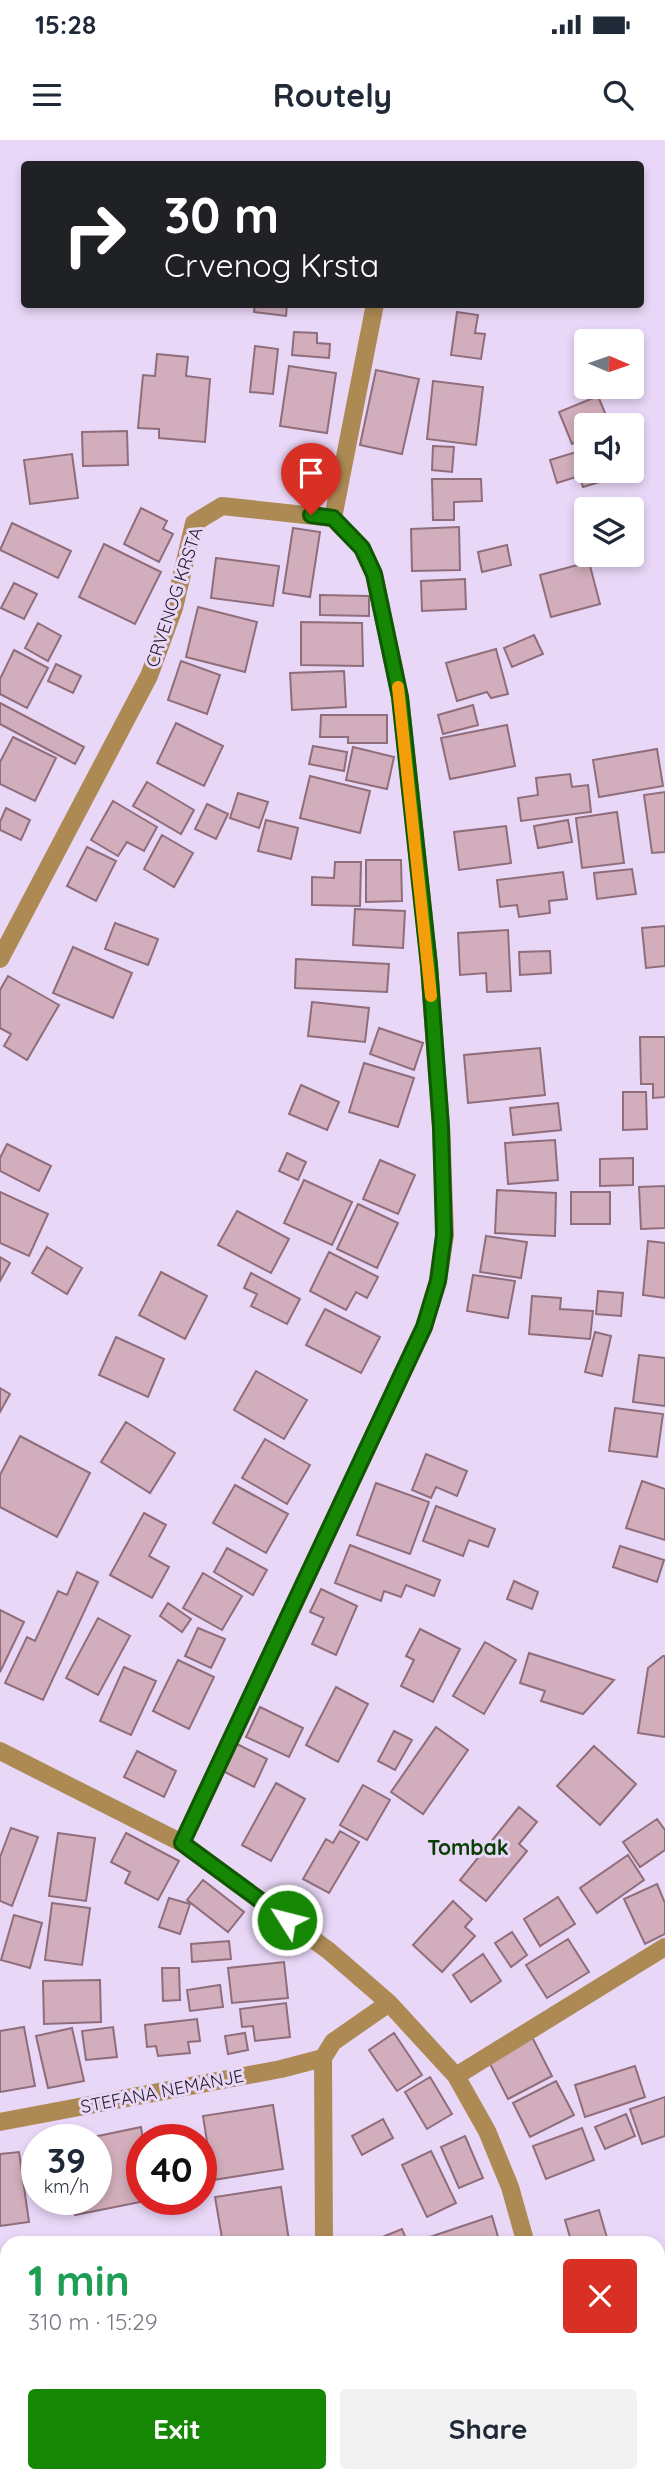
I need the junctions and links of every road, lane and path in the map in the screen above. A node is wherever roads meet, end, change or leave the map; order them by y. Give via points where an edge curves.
1 (374, 308) edge
2 (333, 518) junction
3 (0, 959) edge
4 (0, 1751) edge
5 (182, 1843) junction
6 (665, 1947) edge
7 (389, 2003) junction
8 (323, 2058) junction
9 (456, 2076) junction
10 (0, 2122) edge
11 (324, 2236) edge
12 (524, 2236) edge

1 - 2 street
2 - 3 street, CRVENOG KRSTA via 222,506 194,523 174,608 149,676
2 - 5 street via 362,548 374,574 400,697 429,965 444,1235 438,1281 424,1327
4 - 5 street
5 - 7 street via 329,1951
6 - 9 street
7 - 8 street via 333,2042
7 - 9 street
8 - 10 street, STEFANA NEMANJE
8 - 11 street
9 - 12 street via 487,2132

